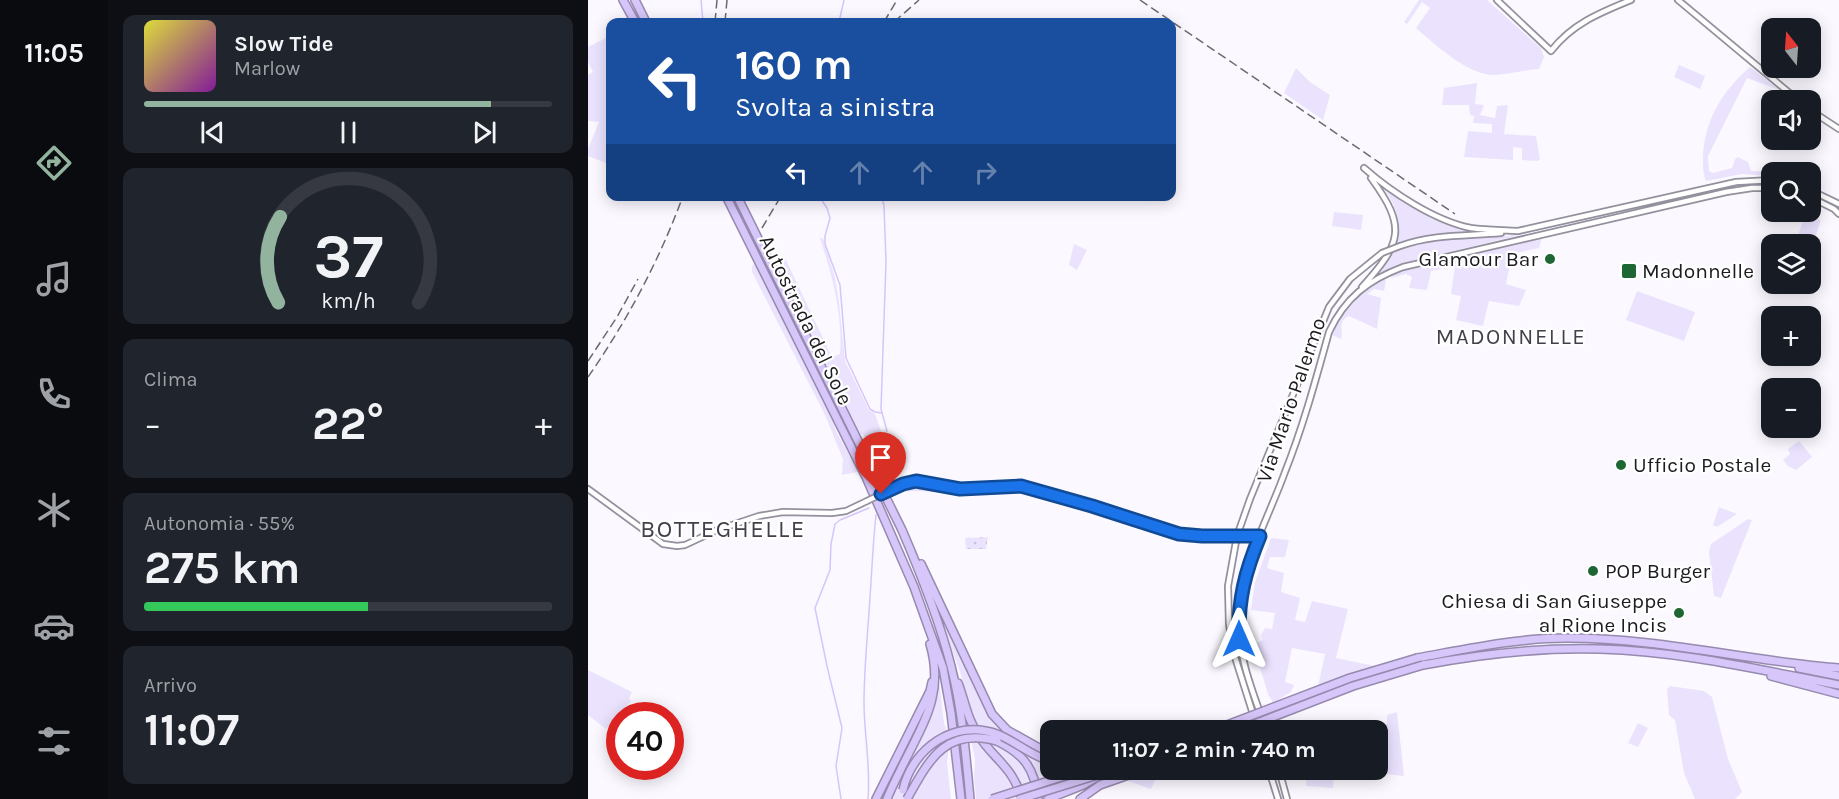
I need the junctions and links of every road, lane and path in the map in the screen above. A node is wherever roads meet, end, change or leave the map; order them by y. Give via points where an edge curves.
1 (623, 0) edge
2 (635, 0) edge
3 (1497, 0) edge
4 (1630, 0) edge
5 (1678, 0) edge
6 (633, 18) edge
7 (644, 18) edge
8 (1786, 90) edge
9 (1821, 117) edge
10 (1839, 129) edge
11 (1761, 181) edge
12 (1761, 188) edge
13 (1821, 195) edge
14 (728, 201) edge
15 (739, 201) edge
16 (1821, 202) edge
17 (1839, 204) edge
18 (1839, 214) edge
19 (1518, 231) junction
20 (1354, 295) junction
21 (588, 489) edge
22 (902, 530) junction
23 (1237, 536) junction
24 (1260, 536) junction
25 (914, 587) junction
26 (1738, 655) junction
27 (951, 667) junction
28 (1749, 668) junction
29 (1839, 668) edge
30 (935, 671) junction
31 (1839, 676) edge
32 (1839, 685) edge
33 (1839, 694) edge
34 (1240, 720) edge
35 (1255, 720) edge
36 (1263, 720) edge
37 (1265, 720) edge
38 (1040, 748) edge
39 (1040, 756) edge
40 (1054, 780) edge
41 (1082, 780) edge
42 (1092, 780) edge
43 (1114, 780) edge
44 (1272, 780) edge
45 (1281, 780) edge
46 (876, 799) edge
47 (887, 799) edge
48 (905, 799) edge
49 (961, 799) edge
50 (970, 799) edge
51 (992, 799) edge
52 (1021, 799) edge
53 (1038, 799) edge
54 (1048, 799) edge
55 (1080, 799) edge
56 (1278, 799) edge
57 (1287, 799) edge

1 - 6 highway
2 - 7 highway
3 - 4 street via 1551,51 1581,22
5 - 8 street
9 - 10 street
11 - 19 street via 1736,182
12 - 20 street, Via Mario Palermo via 1726,192 1403,267
13 - 17 street
14 - 25 highway, Autostrada del Sole via 866,477
15 - 22 highway, Autostrada del Sole
16 - 18 street
19 - 20 street via 1468,227 1448,221 1422,209 1364,168 1393,211 1395,240 1383,262
19 - 23 street, Via Mario Palermo, bridge via 1425,238 1382,253 1350,279 1329,307
20 - 24 street, Via Mario Palermo via 1329,332 1286,471
21 - 23 street, bridge via 663,544 676,546 759,516 846,511 916,481 960,489 1021,486 1179,534
22 - 27 highway, Autostrada del Sole via 925,585
22 - 38 highway via 987,707 1007,730
23 - 24 street
23 - 35 street, Via Mario Palermo via 1228,586 1229,624
24 - 36 street, Via Mario Palermo via 1245,575 1239,623 1242,652
25 - 30 highway
25 - 49 highway, Autostrada del Sole via 943,669
26 - 29 highway
26 - 31 highway
26 - 34 highway, bridge via 1640,641 1521,640 1417,658 1350,678
27 - 50 highway, Autostrada del Sole
27 - 52 highway via 968,718 988,749 1011,772
28 - 32 highway
28 - 33 highway
28 - 37 highway, bridge via 1638,651 1555,649 1493,653 1389,674
30 - 46 highway via 930,691
30 - 47 highway via 935,693 929,712
39 - 48 highway, bridge via 995,733 959,731 937,740 918,756 906,778
40 - 51 highway, bridge
41 - 52 highway, bridge
42 - 54 highway, bridge
43 - 55 highway
44 - 56 street
45 - 57 street
48 - 53 highway, bridge via 927,762 952,742 971,738 986,738 1012,749 1026,762 1035,780

